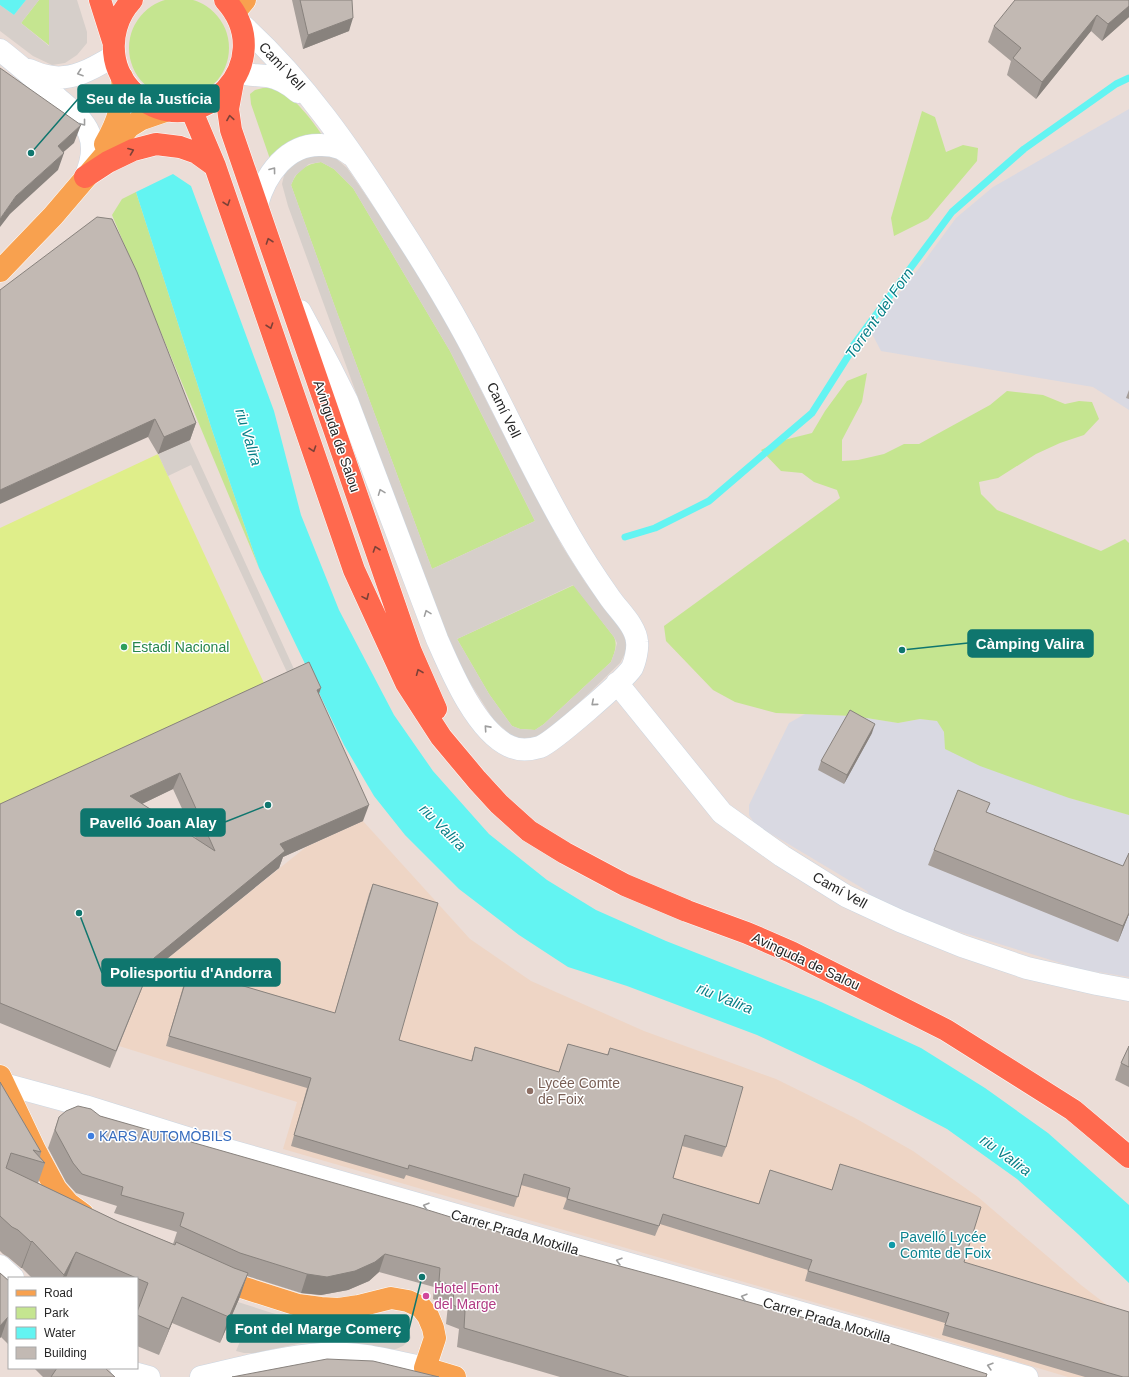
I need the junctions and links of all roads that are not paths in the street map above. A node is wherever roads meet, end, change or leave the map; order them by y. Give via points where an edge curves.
1 (100, 0) edge
2 (132, 0) edge
3 (237, 9) edge
4 (114, 49) junction
5 (0, 50) edge
6 (24, 68) junction
7 (122, 77) junction
8 (235, 77) junction
9 (191, 109) junction
10 (321, 110) junction
11 (162, 111) junction
12 (355, 157) junction
13 (215, 166) junction
14 (85, 178) junction
15 (257, 205) junction
16 (0, 271) edge
17 (280, 274) junction
18 (617, 683) junction
19 (477, 780) junction
20 (1129, 990) edge
21 (2, 1080) edge
22 (1129, 1157) edge
23 (98, 1222) edge
24 (0, 1266) edge
25 (200, 1271) edge
26 (12, 1277) edge
27 (435, 1338) junction
28 (425, 1368) junction
29 (123, 1369) edge
30 (149, 1377) edge
31 (201, 1377) edge
32 (455, 1377) edge
33 (1027, 1377) edge

1 - 4 highway
2 - 4 highway via 120,18
3 - 8 highway, Avinguda de Salou via 244,45
3 - 10 street, Camí Vell
4 -> 6 street via 83,72 62,78
4 - 7 highway
5 - 6 street
6 -> 14 street via 86,126 90,134 92,152 91,165
7 - 11 highway via 132,91
7 - 14 main road via 123,92 119,115 107,142
8 - 9 highway via 226,90 210,103
8 - 10 street, Camí Vell via 268,76 279,80
15 -> 8 highway, Avinguda de Salou via 231,130 228,109
9 - 11 highway
9 - 13 highway, Avinguda de Salou
10 - 12 street, Camí Vell
11 - 14 main road via 129,127
15 -> 12 street, Camí Vell via 267,179 279,163 296,150 313,144 329,145
12 - 18 street, Camí Vell via 435,282 479,360 570,535 636,636 638,646 632,667
14 -> 13 highway via 108,162 133,150 156,144 180,147 197,153
13 -> 19 highway, Avinguda de Salou via 354,570 406,683 441,737
14 - 16 main road
17 -> 15 highway, Avinguda de Salou
18 -> 17 street via 542,746 526,750 511,748 496,738 481,722 449,667 437,639 347,401
19 -> 17 highway, Avinguda de Salou via 449,737 411,652
18 - 20 street, Camí Vell via 722,812 782,856 846,896 955,943 1027,968
19 - 22 highway, Avinguda de Salou via 529,831 565,853 624,885 791,952 946,1030 1073,1110
21 - 23 main road via 56,1189 68,1203
33 -> 21 street, Carrer Prada Motxilla via 200,1142
24 - 26 street
25 - 27 main road via 298,1305 339,1309 391,1298 408,1301 421,1307 428,1316
27 - 28 main road
27 - 32 main road via 445,1367
28 - 31 street via 360,1355 323,1354 278,1360
28 - 32 main road
29 - 30 street

